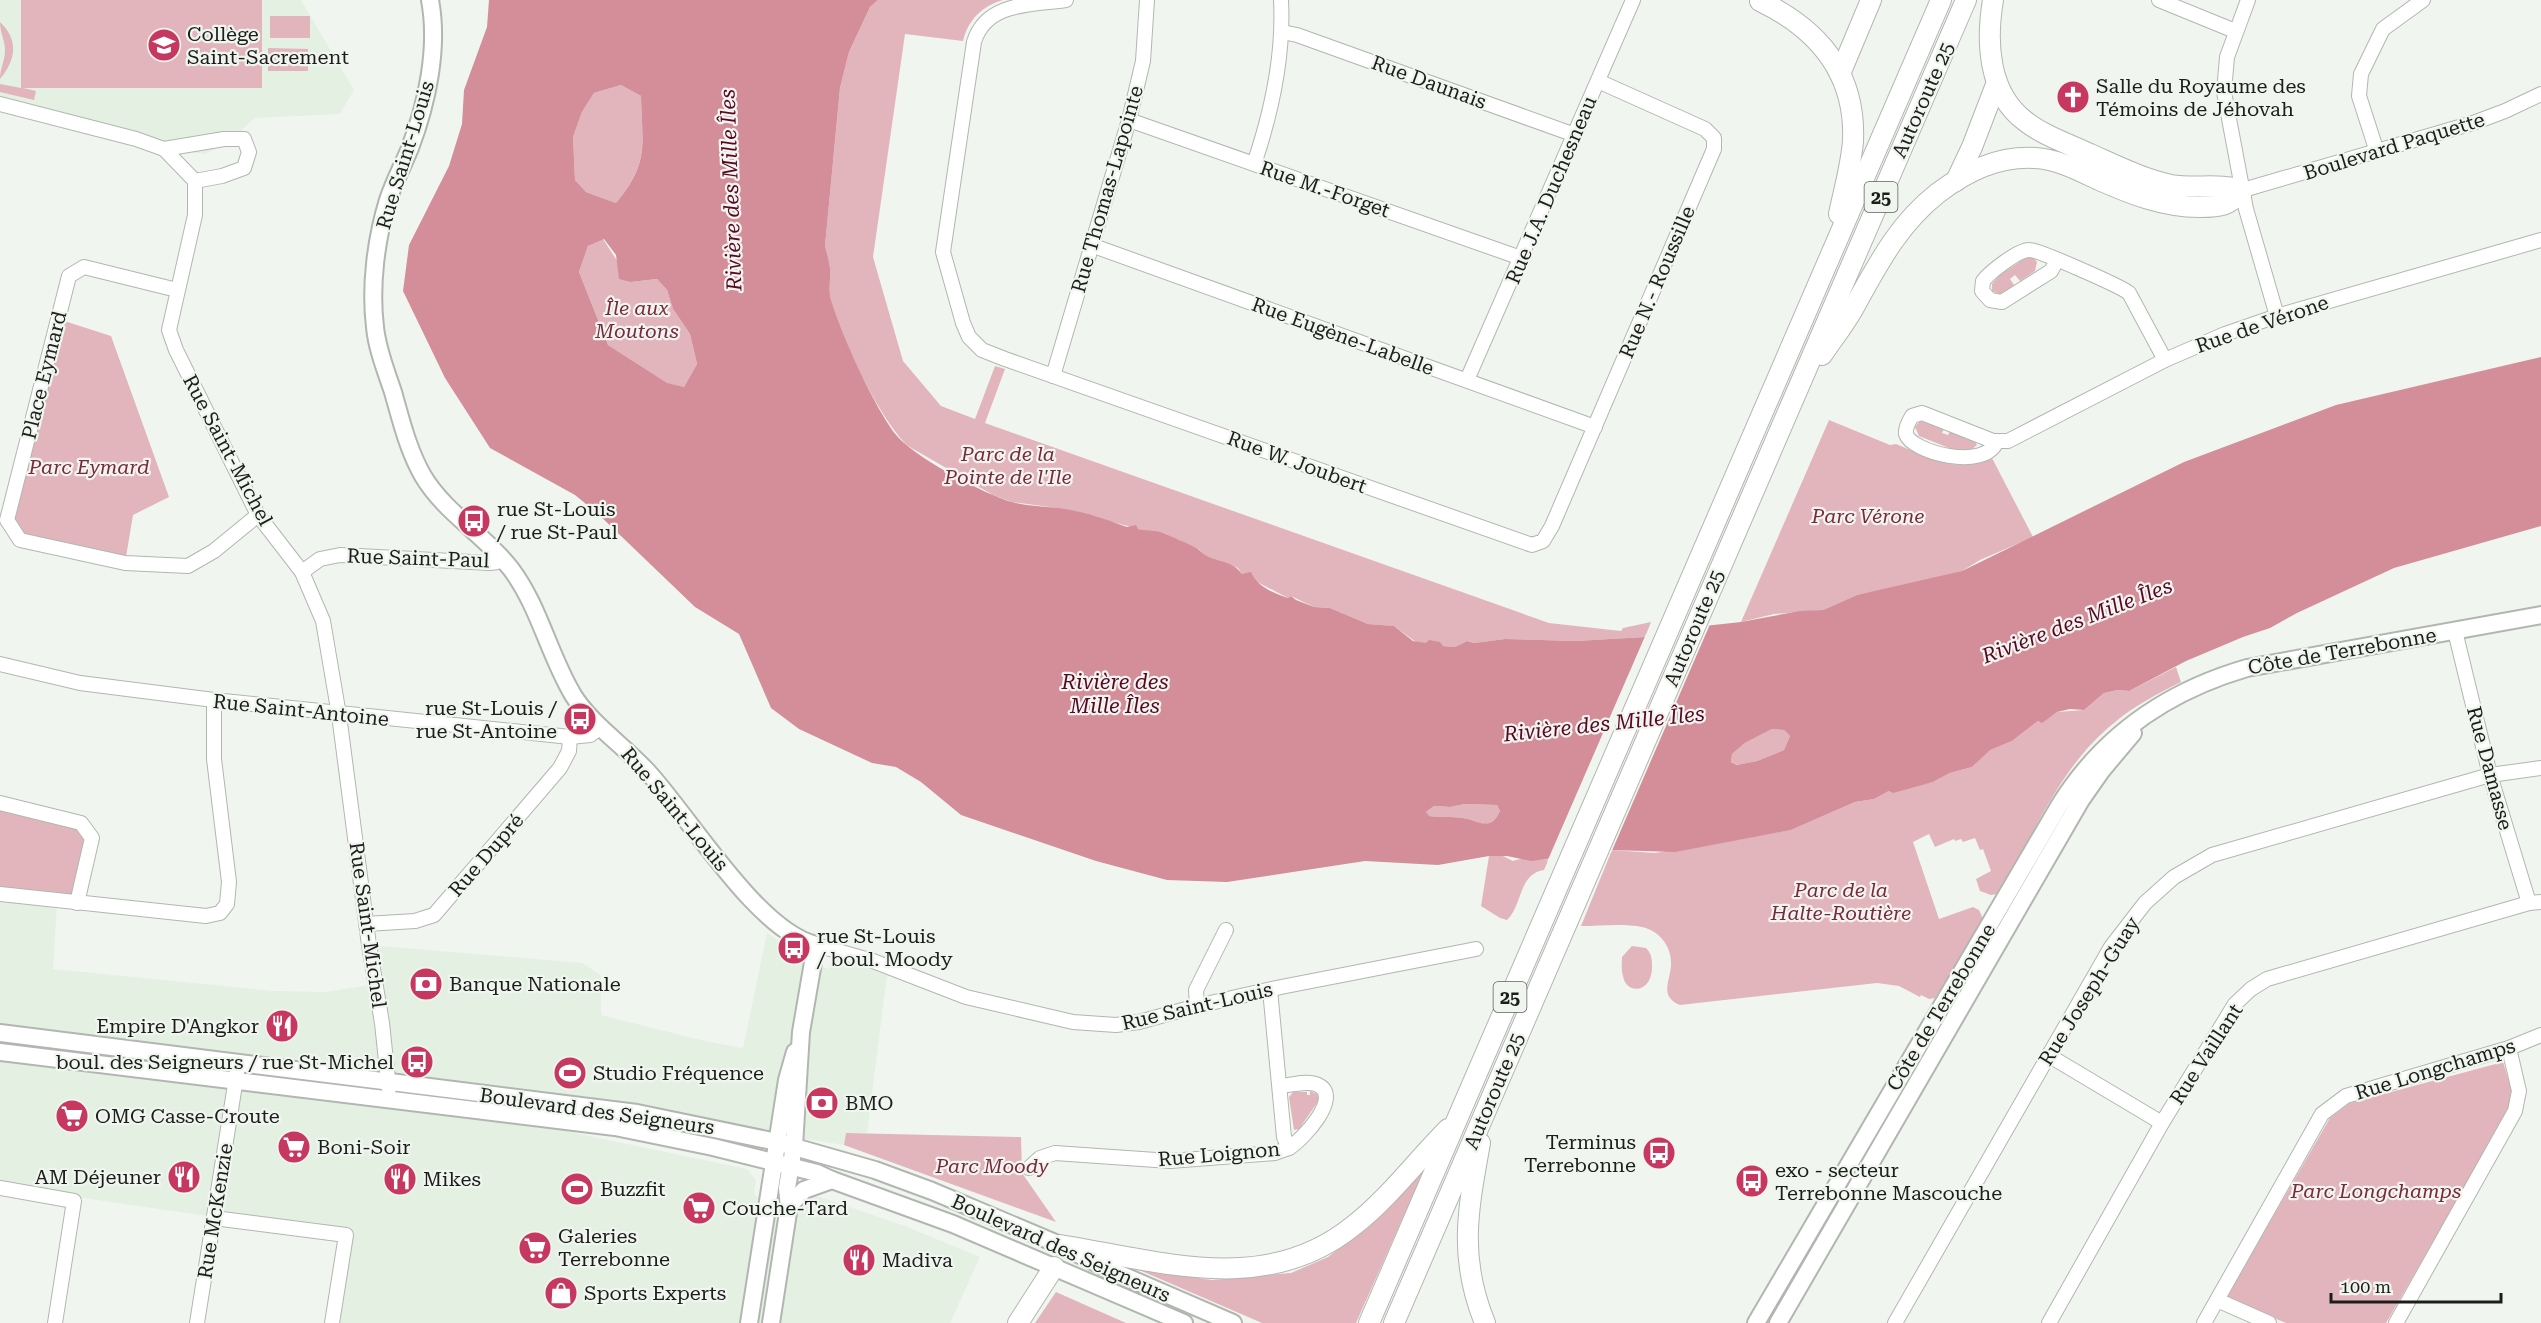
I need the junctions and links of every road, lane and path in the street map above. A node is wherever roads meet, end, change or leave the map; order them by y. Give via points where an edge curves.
1 (430, 0) edge
2 (1066, 0) edge
3 (1147, 0) edge
4 (1281, 0) edge
5 (1633, 0) edge
6 (1759, 0) edge
7 (1872, 0) edge
8 (1941, 0) edge
9 (1966, 0) edge
10 (1993, 0) edge
11 (2159, 0) edge
12 (2248, 0) edge
13 (2422, 0) edge
14 (2235, 31) junction
15 (1281, 32) junction
16 (1840, 74) junction
17 (1598, 81) junction
18 (1997, 82) junction
19 (2541, 94) edge
20 (0, 104) edge
21 (1130, 120) junction
22 (1575, 135) junction
23 (164, 149) junction
24 (2377, 152) junction
25 (1254, 164) junction
26 (195, 181) junction
27 (1956, 181) junction
28 (2243, 190) junction
29 (2541, 240) edge
30 (1091, 245) junction
31 (1831, 252) junction
32 (1521, 258) junction
33 (2057, 260) junction
34 (177, 290) junction
35 (2277, 316) junction
36 (2165, 360) junction
37 (1053, 376) junction
38 (1467, 380) junction
39 (1796, 393) junction
40 (1595, 427) junction
41 (1996, 441) junction
42 (258, 515) junction
43 (1541, 543) joint
44 (501, 558) junction
45 (302, 572) junction
46 (2541, 615) edge
47 (2455, 631) junction
48 (0, 664) edge
49 (214, 700) junction
50 (339, 715) junction
51 (601, 727) junction
52 (570, 736) junction
53 (2541, 768) edge
54 (2490, 775) junction
55 (0, 803) edge
56 (0, 894) edge
57 (2535, 902) edge
58 (77, 903) junction
59 (2005, 916) junction
60 (366, 924) junction
61 (1226, 930) dead end
62 (816, 945) junction
63 (1476, 949) dead end
64 (1270, 990) junction
65 (1197, 1006) junction
66 (0, 1033) edge
67 (2541, 1035) edge
68 (2509, 1048) junction
69 (0, 1052) edge
70 (2048, 1055) junction
71 (238, 1064) junction
72 (236, 1081) junction
73 (389, 1081) junction
74 (1281, 1086) junction
75 (389, 1100) junction
76 (1486, 1111) junction
77 (1456, 1120) junction
78 (2162, 1123) junction
79 (786, 1144) junction
80 (1289, 1148) junction
81 (783, 1163) junction
82 (1029, 1168) dead end
83 (832, 1180) junction
84 (0, 1188) edge
85 (789, 1206) junction
86 (214, 1218) junction
87 (1060, 1245) junction
88 (1054, 1267) junction
89 (2217, 1300) junction
90 (55, 1323) edge
91 (197, 1323) edge
92 (332, 1323) edge
93 (749, 1323) edge
94 (771, 1323) edge
95 (1018, 1323) edge
96 (1184, 1323) edge
97 (1233, 1323) edge
98 (1369, 1323) edge
99 (1394, 1323) edge
100 (1485, 1323) edge
101 (1756, 1323) edge
102 (1778, 1323) edge
103 (1895, 1323) edge
104 (2049, 1323) edge
105 (2204, 1323) edge
106 (2269, 1323) edge
107 (2396, 1323) edge

1 - 44 main road, Rue Saint-Louis via 428,82 416,129 384,215 375,268 375,328 418,467 442,501
2 - 37 street, Rue W. Joubert via 1000,11 979,28 943,244 960,315 975,344 992,355
3 - 21 street, Rue Thomas-Lapointe via 1143,61
4 - 15 street
5 - 17 street, Rue J.A. Duchesneau
6 - 16 highway via 1808,31
7 - 16 highway
8 - 31 highway, Autoroute 25 / 25
9 - 39 highway, Autoroute 25 / 25
10 - 18 highway via 1989,41
11 - 14 street
12 - 14 street
13 - 24 street via 2383,29 2361,74 2359,96
14 - 28 street via 2223,81
15 - 22 street, Rue Daunais
15 - 25 street via 1272,102
16 - 31 highway via 1850,109 1852,142
17 - 22 street, Rue J.A. Duchesneau
17 - 40 street, Rue N.- Roussille via 1705,129 1714,138 1714,147
18 - 27 highway
18 - 28 highway via 2012,109 2030,125 2132,172 2182,187 2229,186
19 - 24 street, Boulevard Paquette via 2490,117
20 - 23 street
21 - 25 street, Rue M.-Forget
21 - 30 street, Rue Thomas-Lapointe
22 - 32 street, Rue J.A. Duchesneau
23 - 26 street
23 - 26 street via 244,139 249,152 244,168
24 - 28 street, Boulevard Paquette
25 - 32 street, Rue M.-Forget
26 - 34 street, Rue Saint-Michel via 195,215
27 - 28 highway via 1994,162 2034,158 2173,205 2229,204
27 - 39 highway via 1927,202 1896,235 1852,311
28 - 35 street
29 - 35 street, Rue de Vérone
30 - 37 street, Rue Thomas-Lapointe
30 - 38 street, Rue Eugène-Labelle
31 - 77 highway, Autoroute 25 / 25
32 - 38 street, Rue J.A. Duchesneau
33 - 33 street via 2031,250 2023,251 1985,278 1982,291 1990,300 2002,302 2051,271
33 - 36 street via 2129,293
34 - 42 street, Rue Saint-Michel via 169,330 176,350
34 - 42 street, Place Eymard via 84,267 69,276 7,520 20,540 125,563 188,566 214,551
35 - 36 street, Rue de Vérone via 2225,333
36 - 41 street, Rue de Vérone via 2012,440
37 - 43 street, Rue W. Joubert via 1528,544
38 - 40 street, Rue Eugène-Labelle
39 - 76 highway, Autoroute 25 / 25
40 - 43 street, Rue N.- Roussille
41 - 41 street, Rue de Vérone via 1922,413 1912,416 1906,429 1914,443 1954,458 1987,453
42 - 45 street, Rue Saint-Michel
44 - 45 street, Rue Saint-Paul via 490,563 340,555 320,559
44 - 51 main road, Rue Saint-Louis via 526,594 571,692
45 - 50 street, Rue Saint-Michel via 323,621
46 - 47 main road, Côte de Terrebonne
47 - 54 street, Rue Damasse
47 - 59 main road, Côte de Terrebonne via 2247,668 2198,685 2152,712 2119,733 2079,775
48 - 49 street, Rue Saint-Antoine via 80,683
49 - 50 street, Rue Saint-Antoine
49 - 58 street via 214,759 229,882 227,904 220,913 206,916
50 - 52 street, Rue Saint-Antoine
50 - 60 street, Rue Saint-Michel
51 - 52 street, Rue Saint-Antoine via 590,735
51 - 62 main road, Rue Saint-Louis via 654,779 763,911 791,935
52 - 60 street, Rue Dupré via 569,751 560,768 434,915 415,921
53 - 54 street, Rue Joseph-Guay
54 - 57 street, Rue Damasse
54 - 70 street, Rue Joseph-Guay via 2212,855 2174,877 2145,903 2111,947
55 - 58 street via 81,823 92,838
56 - 58 street
57 - 78 street, Rue Vaillant via 2267,979 2235,1004
59 - 101 main road, Côte de Terrebonne via 1920,1039
59 - 102 main road, Côte de Terrebonne
60 - 73 street, Rue Saint-Michel
61 - 65 street via 1196,990
62 - 65 street, Rue Saint-Louis via 873,961 966,996 1073,1022 1122,1025
62 - 79 main road via 801,1032 786,1080
63 - 64 street, Rue Saint-Louis
64 - 65 street, Rue Saint-Louis
64 - 74 street, Rue Loignon
66 - 71 main road, Boulevard des Seigneurs
67 - 68 street, Rue Longchamps
68 - 89 street, Rue Longchamps via 2346,1096 2322,1114
68 - 107 street via 2519,1091 2515,1111
69 - 72 main road, Boulevard des Seigneurs
70 - 78 street
70 - 103 street, Rue Joseph-Guay
71 - 72 street, Rue McKenzie
71 - 73 main road, Boulevard des Seigneurs
72 - 75 main road, Boulevard des Seigneurs
72 - 86 street, Rue McKenzie
73 - 75 street, Rue Saint-Michel
73 - 79 main road, Boulevard des Seigneurs via 637,1113
74 - 80 street, Rue Loignon via 1284,1137
74 - 80 street via 1315,1084 1327,1098 1324,1109
75 - 81 main road, Boulevard des Seigneurs via 633,1130
76 - 99 highway, Autoroute 25 / 25
76 - 100 highway via 1466,1240 1470,1274
77 - 87 highway via 1376,1207 1353,1226 1321,1247 1283,1261 1236,1269 1188,1268
77 - 98 highway, Autoroute 25 / 25
78 - 104 street, Rue Vaillant
79 - 81 main road
79 - 87 main road, Boulevard des Seigneurs via 893,1176
80 - 82 street, Rue Loignon via 1275,1153 1170,1161 1055,1153 1036,1160
81 - 83 main road, Boulevard des Seigneurs
81 - 85 main road
81 - 93 main road
83 - 85 main road via 808,1188
83 - 88 main road, Boulevard des Seigneurs via 925,1213
84 - 90 street via 74,1202
85 - 94 main road
86 - 91 street, Rue McKenzie
86 - 92 street via 346,1235
87 - 97 main road, Boulevard des Seigneurs
88 - 95 highway
88 - 96 main road, Boulevard des Seigneurs
89 - 105 street, Rue Longchamps
89 - 106 street

